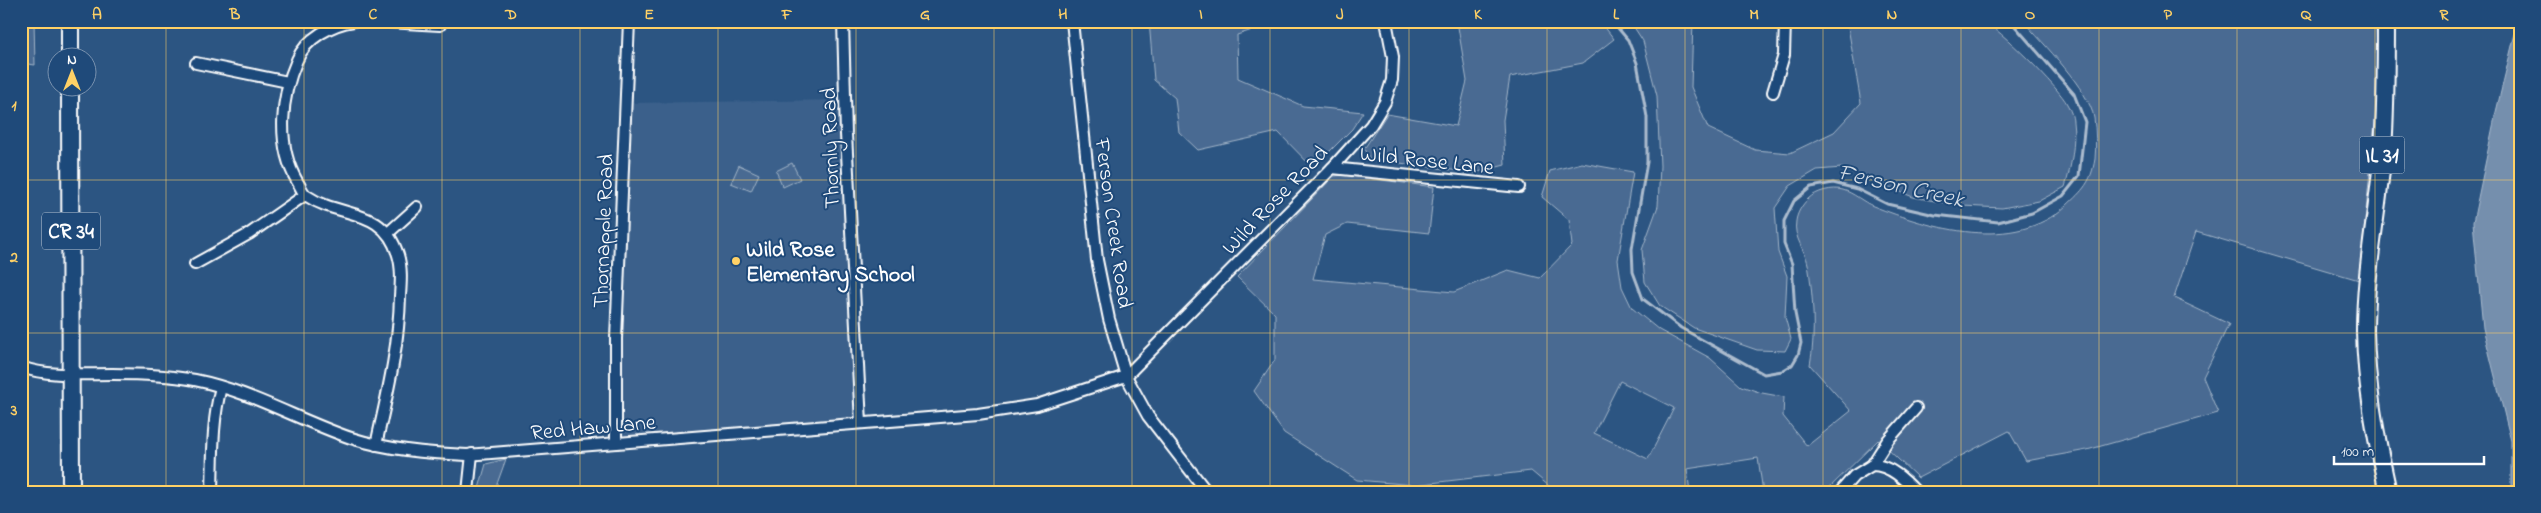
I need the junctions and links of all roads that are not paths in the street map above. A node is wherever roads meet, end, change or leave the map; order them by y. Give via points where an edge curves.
1 (70, 21) edge
2 (354, 21) edge
3 (370, 21) edge
4 (629, 21) edge
5 (843, 21) edge
6 (1072, 21) edge
7 (1386, 21) edge
8 (1785, 21) edge
9 (2386, 21) edge
10 (440, 25) dead end
11 (70, 48) edge
12 (196, 63) dead end
13 (288, 82) junction
14 (1773, 92) dead end
15 (70, 98) edge
16 (1332, 168) junction
17 (1519, 187) dead end
18 (305, 195) junction
19 (417, 207) dead end
20 (388, 233) junction
21 (195, 264) dead end
22 (21, 367) edge
23 (71, 375) junction
24 (1126, 376) junction
25 (221, 387) junction
26 (1916, 408) dead end
27 (861, 424) junction
28 (616, 443) junction
29 (376, 445) junction
30 (472, 454) junction
31 (1872, 465) junction
32 (71, 492) edge
33 (212, 492) edge
34 (468, 492) edge
35 (1208, 492) edge
36 (1840, 492) edge
37 (1916, 492) edge
38 (2388, 492) edge

1 - 11 main road
2 - 13 street via 332,27 310,43 298,57
3 - 10 street
4 - 28 street, Thornapple Road via 616,340
5 - 27 street, Thornly Road
6 - 24 street, Ferson Creek Road via 1097,260 1109,319
7 - 16 street, Wild Rose Road via 1393,57 1392,80 1385,102 1371,125
8 - 14 street via 1784,55
9 - 38 main road, IL 31 via 2383,150 2366,288 2365,331 2374,433
12 - 13 street
13 - 18 street via 285,149 291,170
15 - 23 main road, CR 34
16 - 17 street, Wild Rose Lane
16 - 24 street, Wild Rose Road
18 - 20 street via 369,218
18 - 21 street via 249,234
19 - 20 street
20 - 29 street via 401,271 399,333
22 - 23 street, Red Haw Lane
23 - 25 street, Red Haw Lane via 173,376
23 - 32 main road, CR 34
24 - 27 street, Red Haw Lane via 1037,405 978,414
24 - 35 street, Ferson Creek Road via 1148,416
25 - 29 street, Red Haw Lane
25 - 33 street via 213,438
26 - 31 street via 1888,440
27 - 28 street, Red Haw Lane
28 - 30 street, Red Haw Lane
29 - 30 street, Red Haw Lane via 429,454
30 - 34 street
31 - 36 street via 1854,476
31 - 37 street via 1896,474

